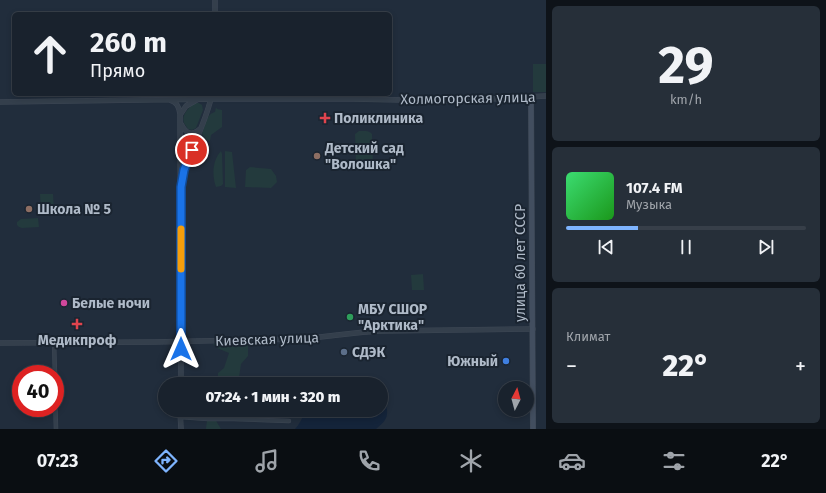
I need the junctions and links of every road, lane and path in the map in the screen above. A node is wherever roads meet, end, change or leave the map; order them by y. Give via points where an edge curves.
1 (215, 0) edge
2 (215, 12) edge
3 (204, 96) edge
4 (546, 96) edge
5 (211, 97) edge
6 (531, 97) junction
7 (166, 100) junction
8 (198, 100) junction
9 (0, 102) edge
10 (206, 114) junction
11 (180, 117) junction
12 (200, 129) junction
13 (181, 187) junction
14 (533, 329) junction
15 (54, 342) junction
16 (181, 342) junction
17 (0, 343) edge
18 (55, 365) edge
19 (181, 377) edge
20 (56, 417) edge
21 (180, 417) joint
22 (289, 421) dead end
23 (56, 429) edge
24 (181, 429) edge
25 (533, 429) edge

1 - 2 street
3 - 8 street
4 - 6 street, Холмогорская улица
5 - 6 street, Холмогорская улица via 453,101
5 - 8 street, Холмогорская улица
5 - 10 street
6 - 14 main road, улица 60 лет СССР
7 - 8 street, Холмогорская улица
7 - 9 street, Холмогорская улица
7 - 11 street via 176,103
8 - 10 street via 206,104
8 - 11 street via 186,106
10 - 12 street
11 - 12 street via 182,126 188,132
11 - 13 street
12 - 13 street
13 - 16 street
14 - 16 street, Киевская улица via 381,331 313,339
14 - 25 main road, улица 60 лет СССР
15 - 16 street, Киевская улица
15 - 17 street, Киевская улица
15 - 18 street
16 - 19 street
20 - 23 street
21 - 22 street
21 - 24 street

